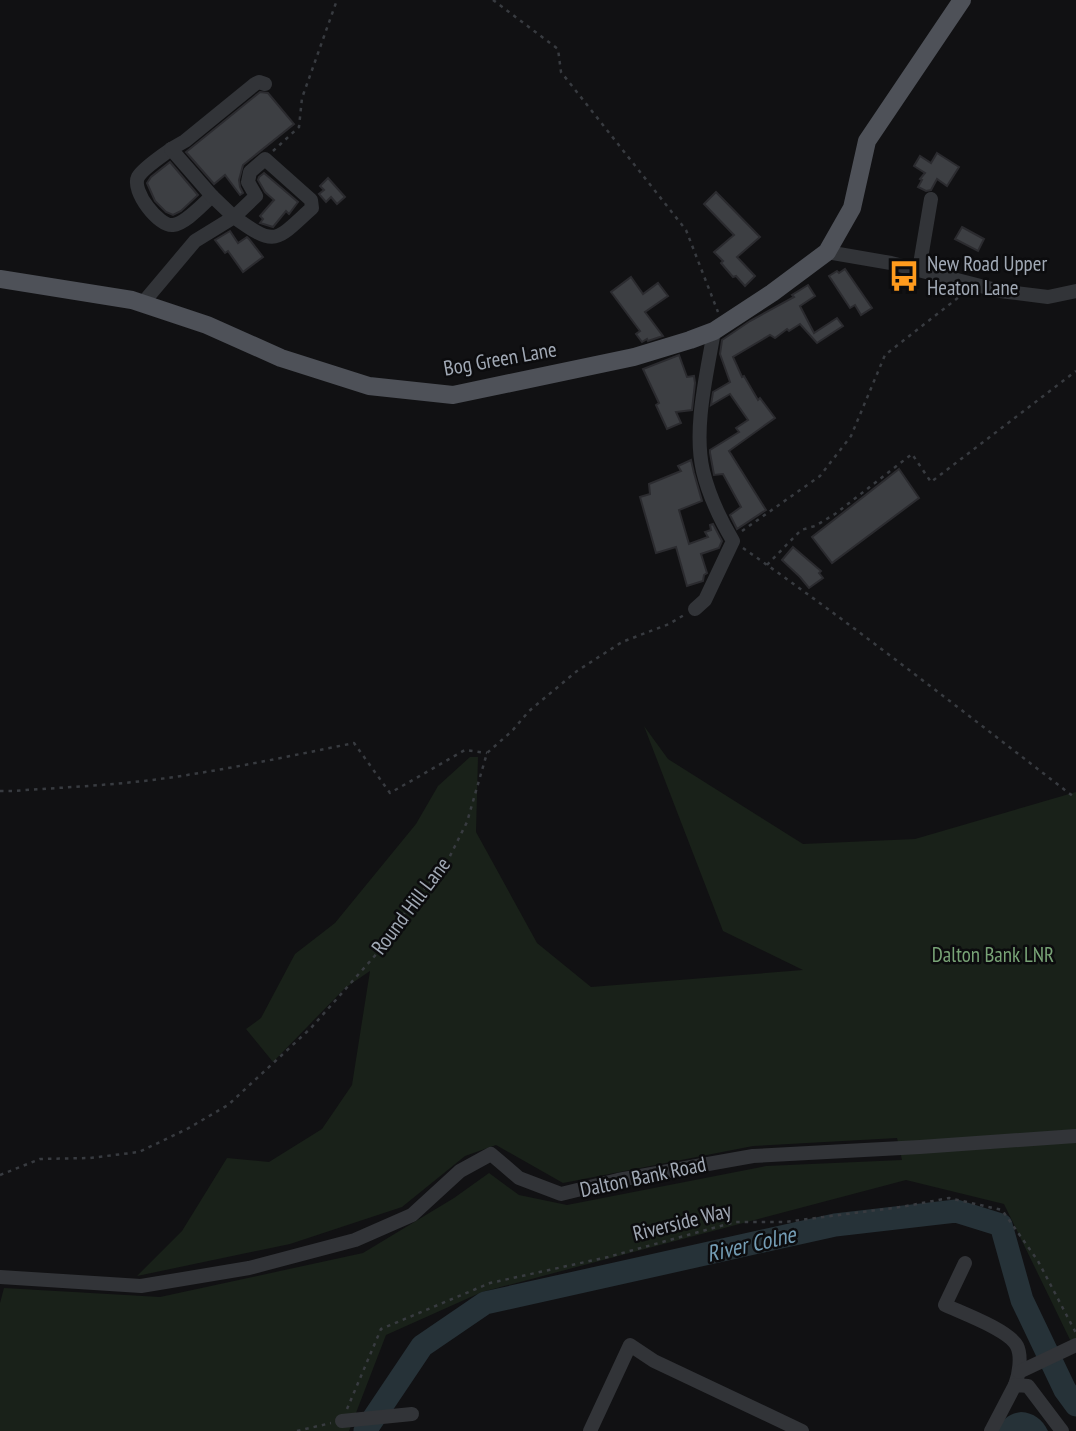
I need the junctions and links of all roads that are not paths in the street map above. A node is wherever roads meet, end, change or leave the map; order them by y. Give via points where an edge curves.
1 (962, 0) edge
2 (265, 84) dead end
3 (171, 149) junction
4 (212, 196) junction
5 (931, 199) dead end
6 (234, 217) junction
7 (827, 252) junction
8 (919, 270) junction
9 (0, 279) edge
10 (1076, 292) edge
11 (142, 304) junction
12 (718, 328) junction
13 (695, 609) road end
14 (1076, 1136) edge
15 (965, 1263) dead end
16 (0, 1277) edge
17 (1076, 1345) edge
18 (1017, 1378) junction
19 (412, 1414) dead end
20 (342, 1421) road end
21 (590, 1431) edge
22 (802, 1431) edge
23 (991, 1431) edge
24 (1062, 1431) edge

1 - 7 main road via 867,141 852,208
2 - 3 street via 255,84
3 - 4 street
3 - 4 street via 139,175 136,183 141,198 160,220 172,226
4 - 6 street
5 - 8 street
6 - 6 street via 270,238 282,235 312,208 312,200 265,159 250,172 248,182 256,196
6 - 11 street via 195,241
7 - 8 street
7 - 12 main road, Bog Green Lane
8 - 10 street via 1000,291 1048,297
9 - 11 main road, Bog Green Lane
11 - 12 main road, Bog Green Lane via 207,325 281,358 369,386 453,395 634,357
12 - 13 street via 705,378 700,435 703,471 733,541 705,600
14 - 16 street, Dalton Bank Road via 753,1156 561,1194 519,1178 491,1154 460,1171 412,1215 355,1241 249,1268 141,1286
15 - 18 street via 945,1305 1006,1334 1018,1347
17 - 18 street
18 - 23 street
18 - 24 street
19 - 20 street
21 - 22 street via 630,1345 654,1361

